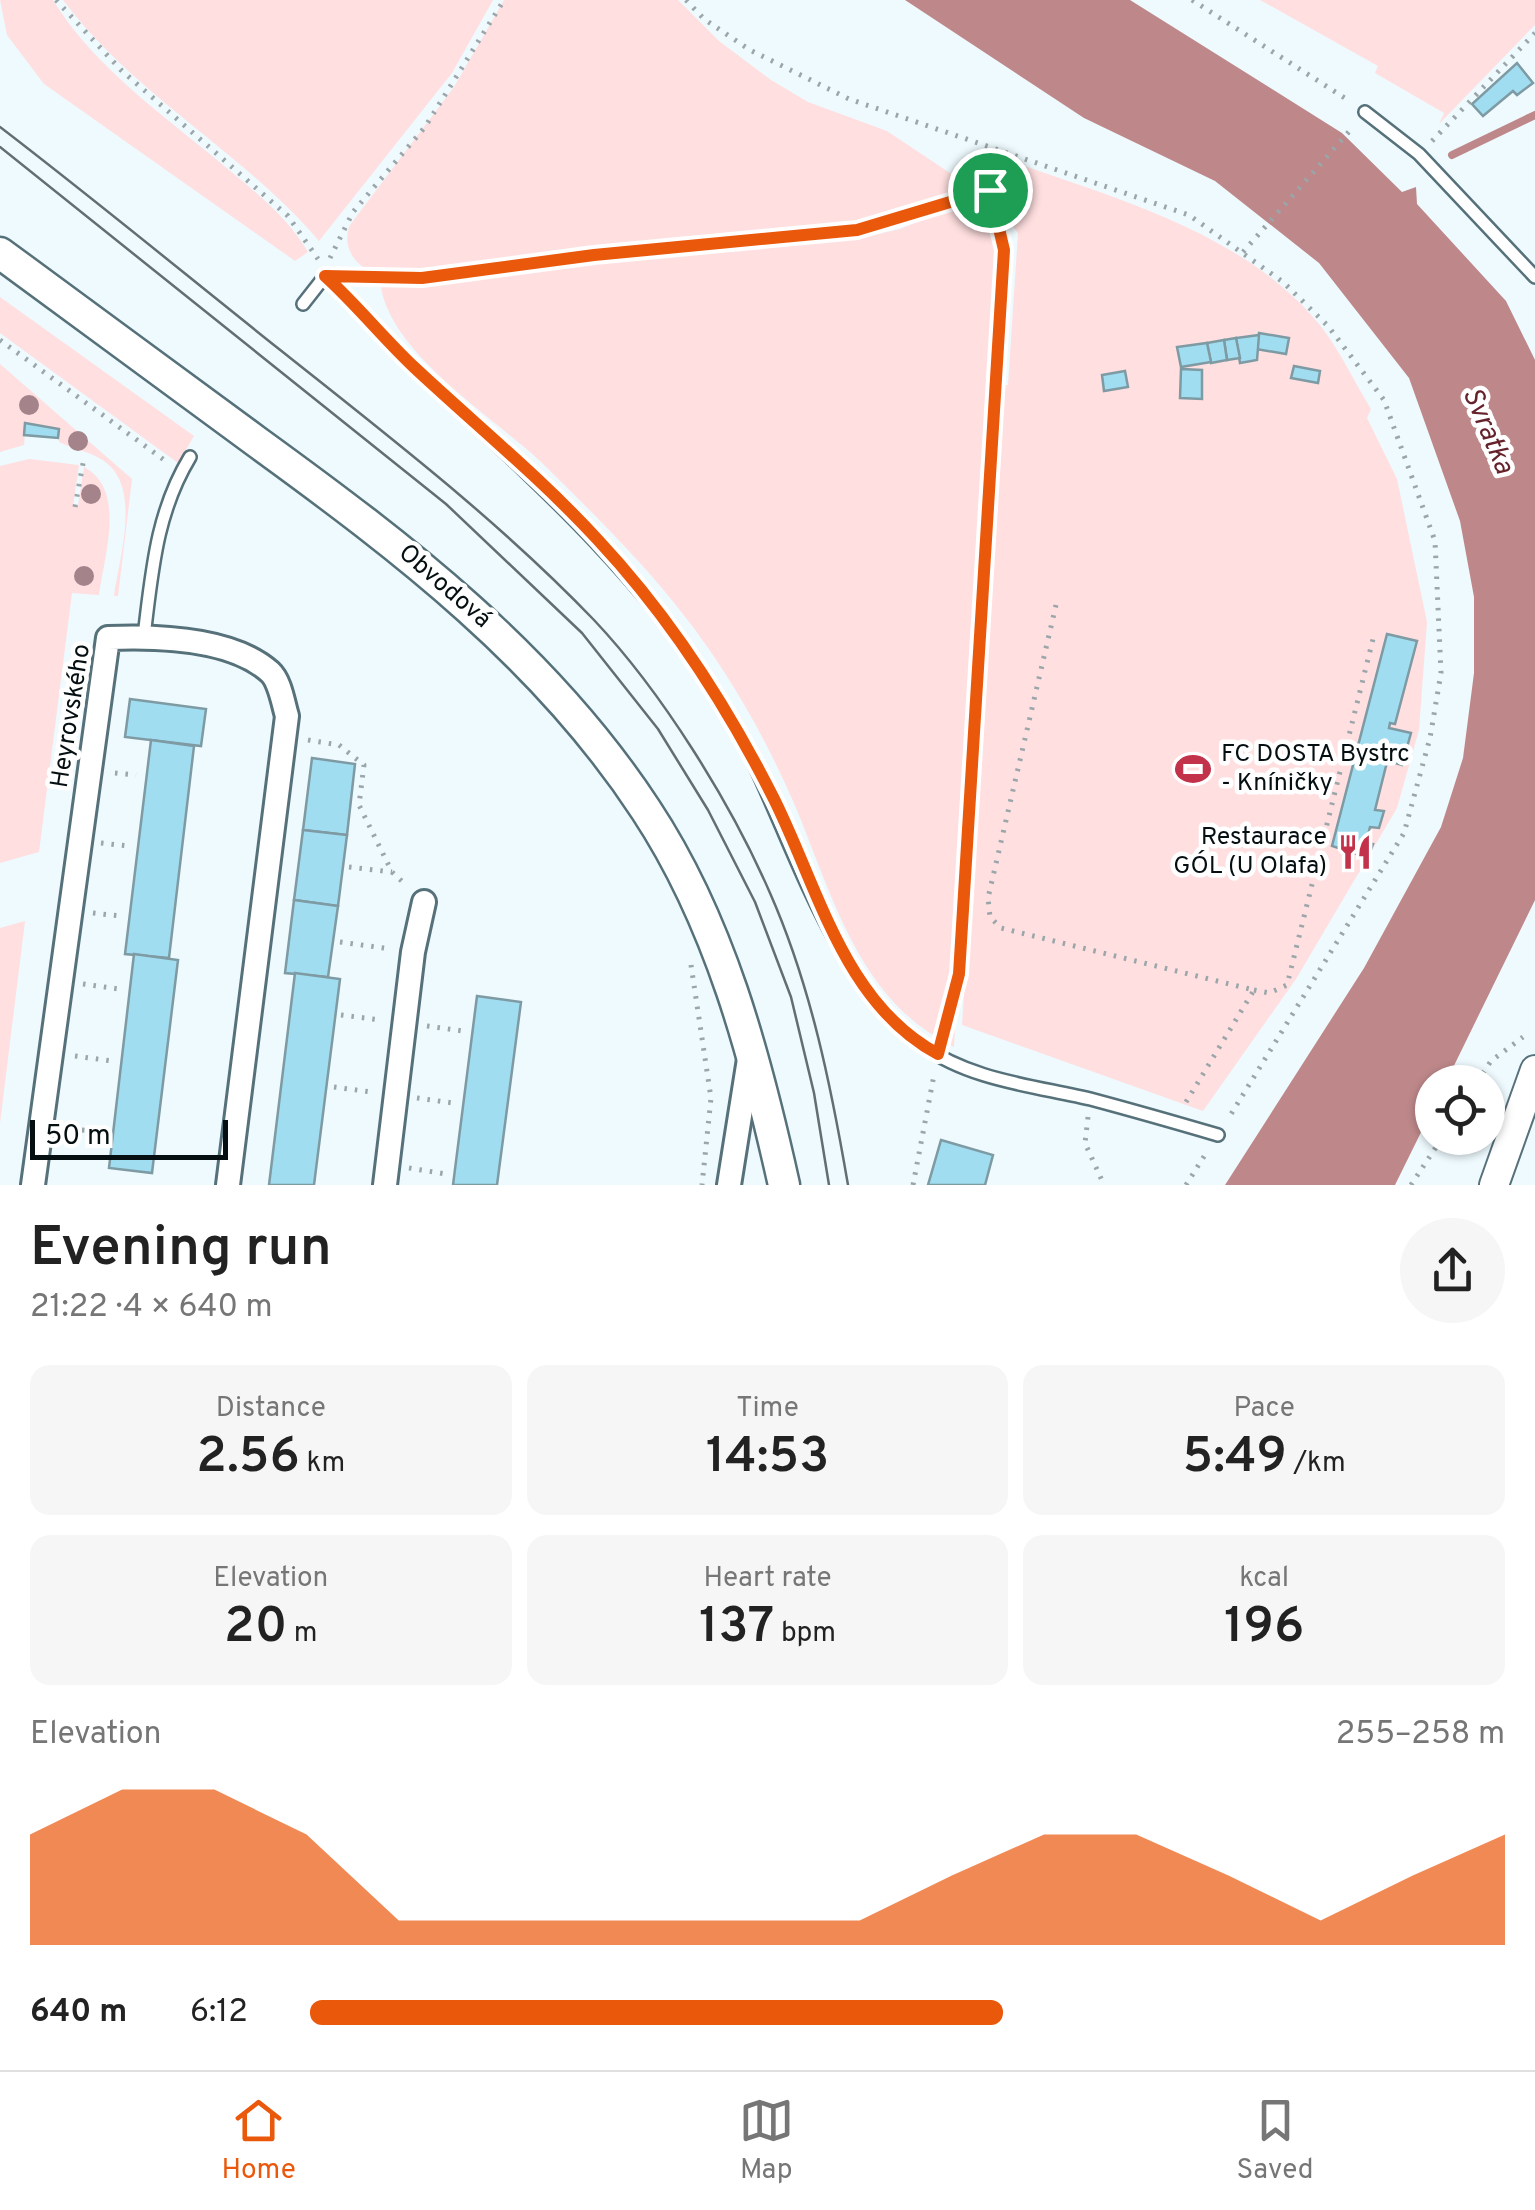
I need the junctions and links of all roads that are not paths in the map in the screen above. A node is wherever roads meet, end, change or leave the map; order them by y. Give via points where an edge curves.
1 (1363, 115) road end
2 (0, 253) edge
3 (1535, 276) edge
4 (303, 304) dead end
5 (190, 457) dead end
6 (144, 636) junction
7 (424, 902) road end
8 (751, 1040) junction
9 (1535, 1070) edge
10 (1218, 1135) road end
11 (386, 1175) edge
12 (33, 1185) edge
13 (228, 1185) edge
14 (729, 1185) edge
15 (784, 1185) edge
16 (1494, 1185) edge

1 - 3 lane via 1419,154
2 - 8 main road, Obvodová via 368,522 524,657 648,812
4 - 10 lane via 325,276 596,538 649,598 718,696 774,800 821,910 859,979 892,1018 938,1054 1032,1090
5 - 6 lane via 157,531
6 - 12 street, Heyrovského via 108,638
6 - 13 street via 242,653 273,674 287,716
7 - 11 street
8 - 14 street, Obvodová
8 - 15 main road, Obvodová
9 - 16 street

